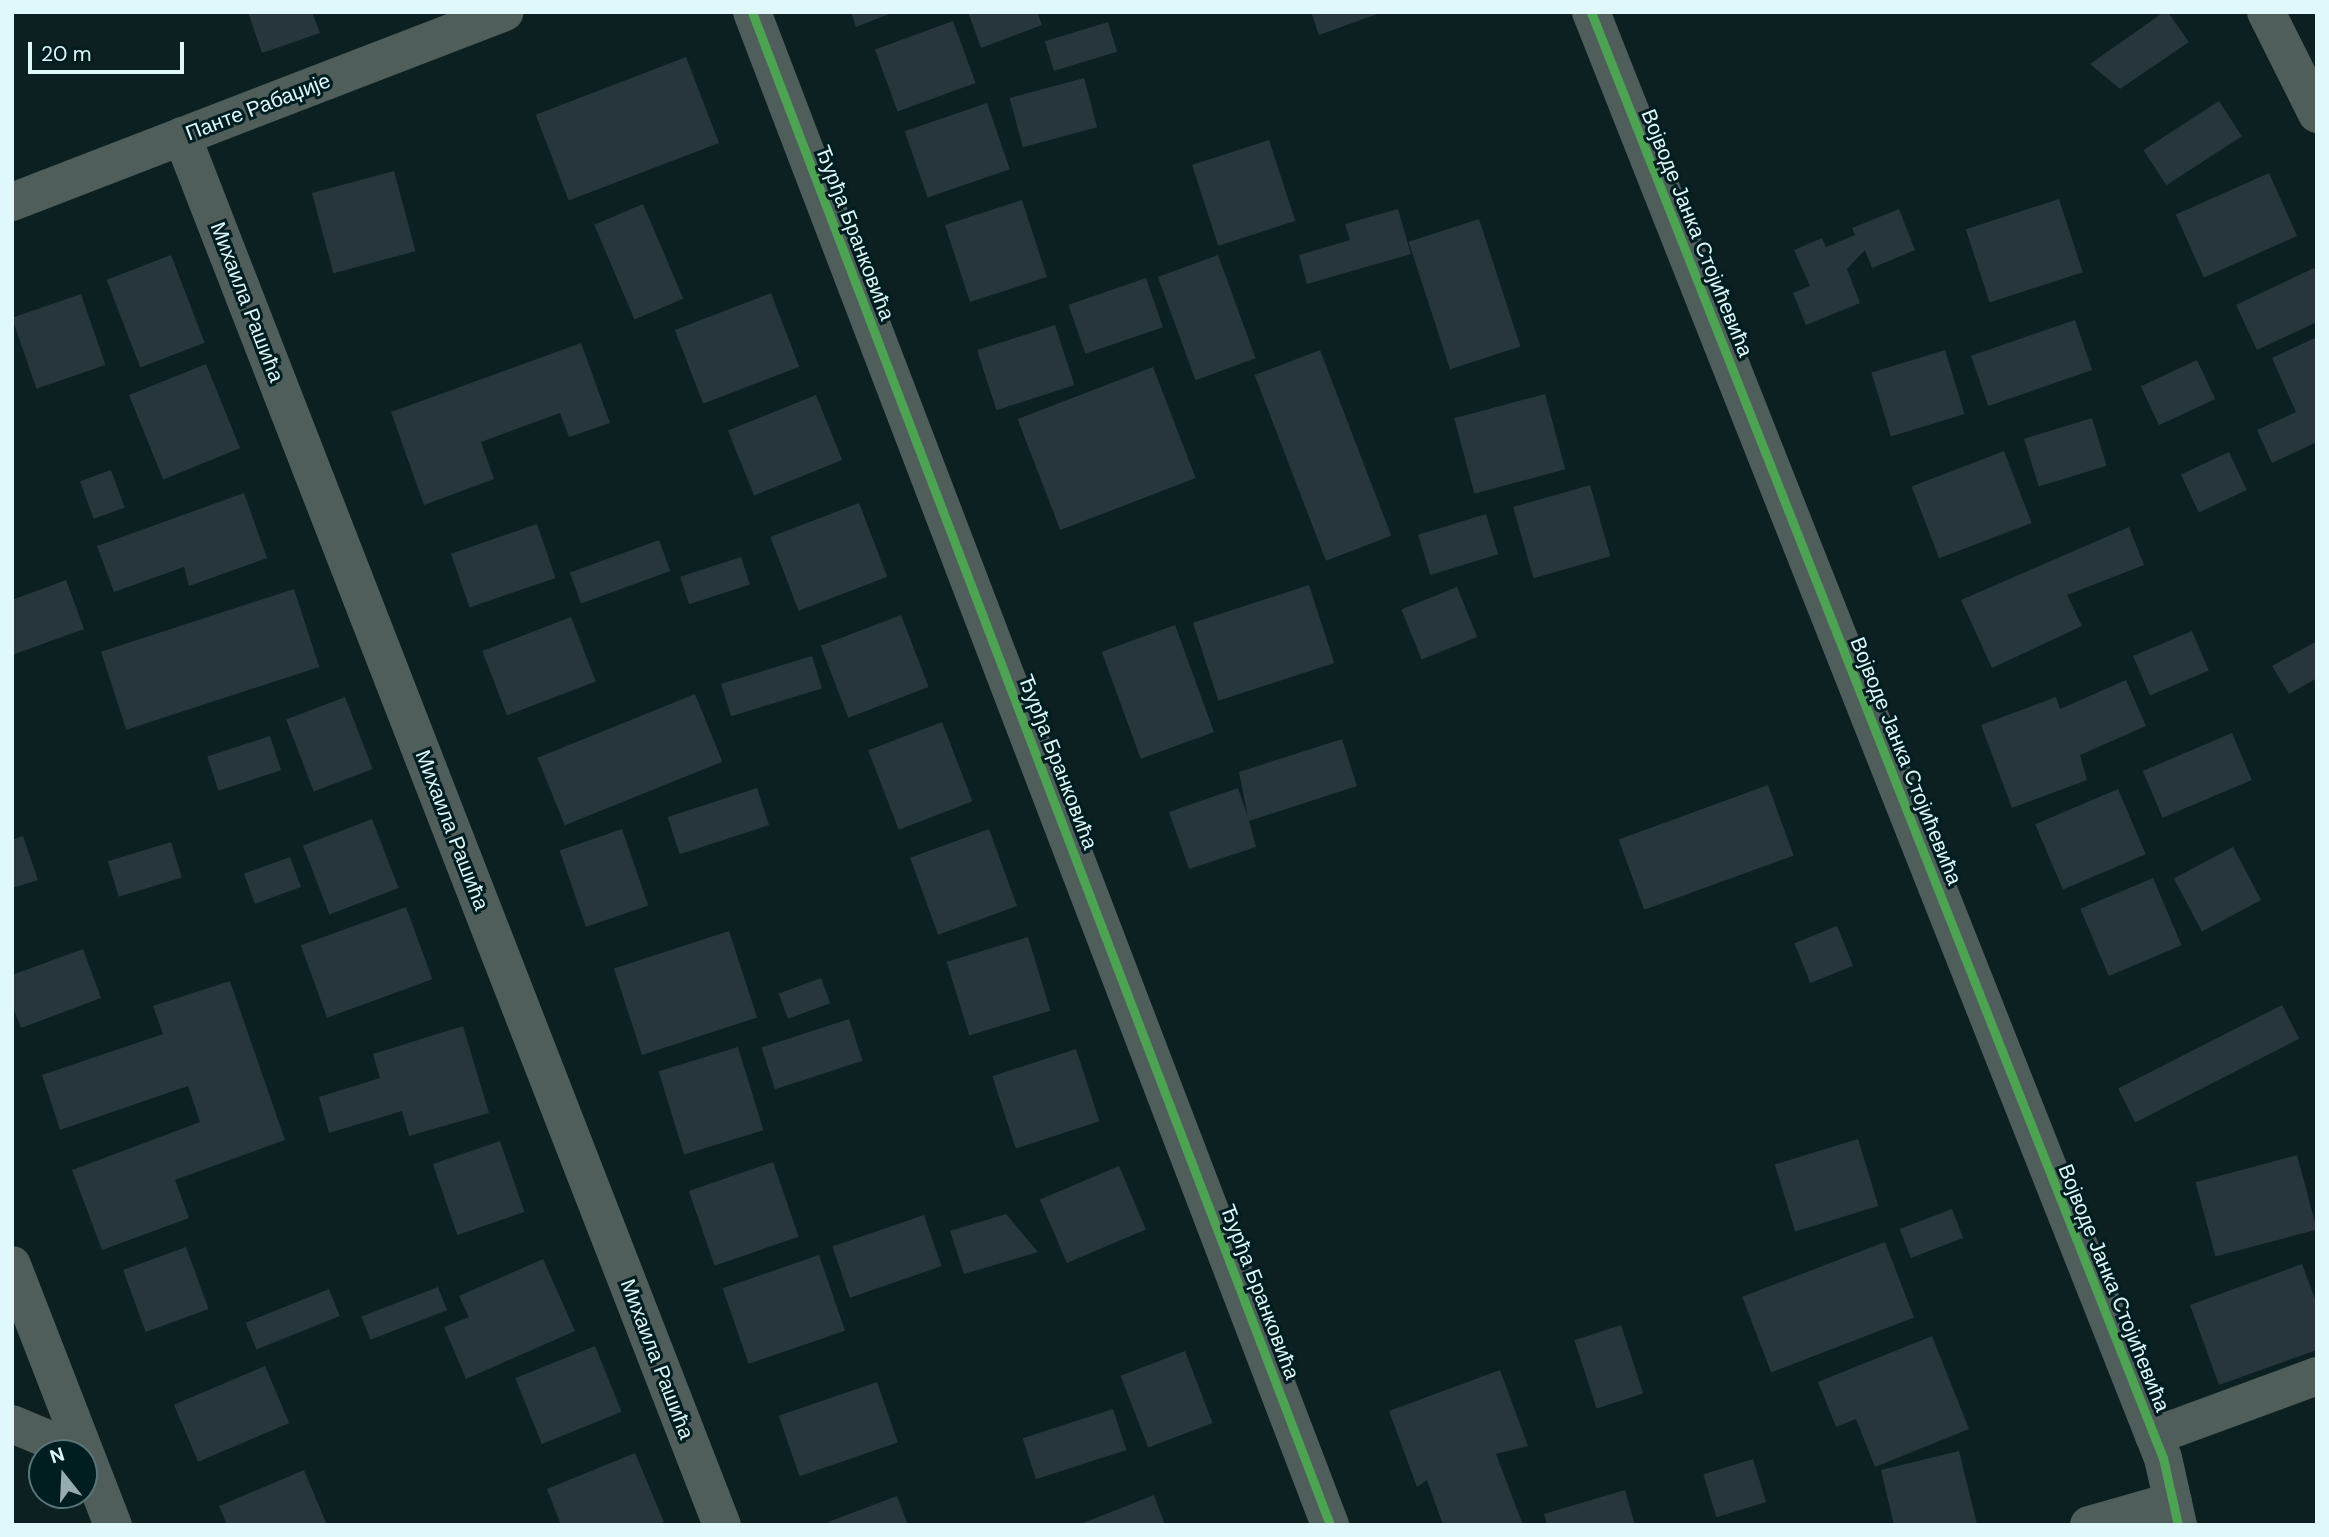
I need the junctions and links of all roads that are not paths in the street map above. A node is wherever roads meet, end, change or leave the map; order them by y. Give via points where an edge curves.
1 (505, 12) edge
2 (752, 12) edge
3 (1591, 12) edge
4 (2266, 12) edge
5 (2317, 114) edge
6 (182, 136) junction
7 (12, 202) edge
8 (12, 1265) edge
9 (2317, 1376) edge
10 (12, 1424) edge
11 (2154, 1436) junction
12 (48, 1439) edge
13 (78, 1439) edge
14 (98, 1488) edge
15 (2175, 1513) edge
16 (113, 1525) edge
17 (722, 1525) edge
18 (1331, 1525) edge
19 (2089, 1525) edge

1 - 6 street, Панте Рабаџије
2 - 18 street, Ђурђа Бранковића
3 - 11 street, Војводе Јанка Стојићевића
4 - 5 street
6 - 7 street, Панте Рабаџије
6 - 17 street, Михаила Рашића
8 - 13 street
9 - 11 street
10 - 12 street
11 - 15 street, Војводе Јанка Стојићевића
14 - 16 street
15 - 19 street

